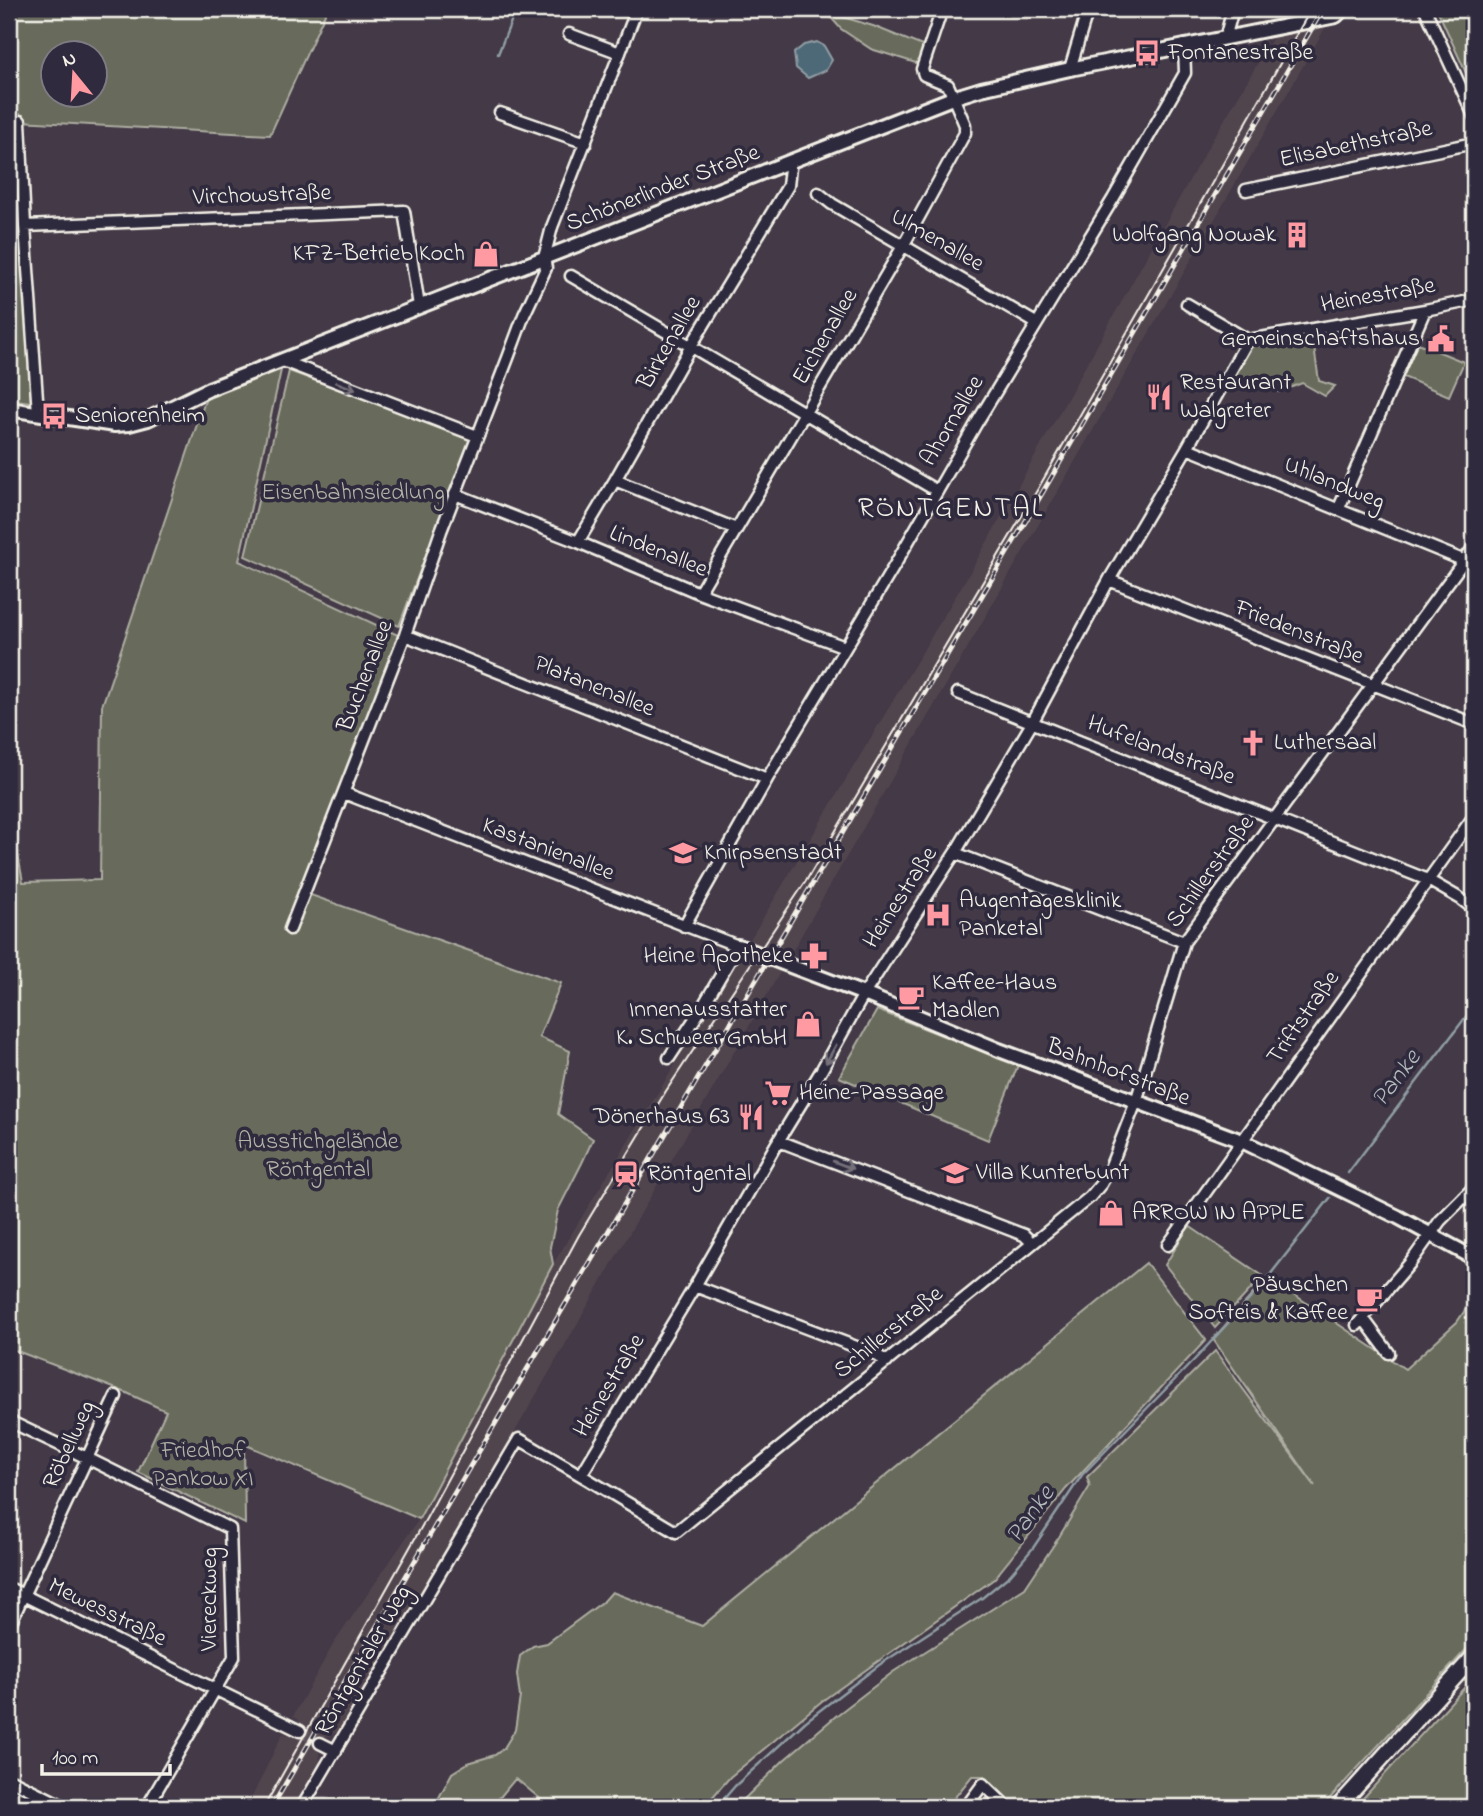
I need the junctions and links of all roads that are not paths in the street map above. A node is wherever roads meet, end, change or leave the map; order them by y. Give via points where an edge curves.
1 (637, 9) edge
2 (942, 9) edge
3 (1088, 9) edge
4 (1233, 9) edge
5 (1343, 9) edge
6 (1425, 9) edge
7 (569, 34) dead end
8 (1228, 37) junction
9 (1184, 45) junction
10 (620, 53) junction
11 (1070, 69) junction
12 (955, 97) junction
13 (500, 113) dead end
14 (1474, 116) edge
15 (20, 121) dead end
16 (1474, 143) edge
17 (586, 144) junction
18 (789, 162) junction
19 (1246, 190) dead end
20 (818, 194) dead end
21 (25, 226) junction
22 (904, 246) junction
23 (544, 258) junction
24 (571, 276) dead end
25 (1474, 300) edge
26 (1187, 304) dead end
27 (419, 306) junction
28 (1425, 310) junction
29 (1037, 323) junction
30 (1248, 340) junction
31 (691, 346) junction
32 (283, 361) junction
33 (9, 409) edge
34 (38, 413) junction
35 (805, 413) junction
36 (477, 436) junction
37 (1187, 447) junction
38 (615, 480) junction
39 (937, 491) junction
40 (455, 494) junction
41 (1339, 508) junction
42 (736, 528) junction
43 (578, 542) junction
44 (1474, 547) edge
45 (1465, 561) junction
46 (1109, 580) junction
47 (699, 593) junction
48 (405, 635) junction
49 (845, 647) junction
50 (1373, 685) junction
51 (958, 694) dead end
52 (1032, 723) junction
53 (1474, 724) edge
54 (767, 779) junction
55 (344, 793) junction
56 (1474, 816) edge
57 (1276, 819) junction
58 (955, 853) junction
59 (1427, 880) junction
60 (1474, 909) edge
61 (684, 926) junction
62 (290, 929) dead end
63 (1184, 943) junction
64 (738, 946) junction
65 (864, 994) junction
66 (669, 1058) dead end
67 (1136, 1102) junction
68 (779, 1141) junction
69 (1242, 1141) junction
70 (1474, 1187) edge
71 (1431, 1234) junction
72 (1032, 1243) junction
73 (1168, 1245) dead end
74 (1474, 1258) edge
75 (695, 1286) junction
76 (1389, 1353) dead end
77 (887, 1362) junction
78 (116, 1396) dead end
79 (9, 1421) edge
80 (87, 1458) junction
81 (581, 1475) junction
82 (9, 1588) edge
83 (23, 1595) junction
84 (9, 1626) edge
85 (1474, 1656) edge
86 (215, 1689) junction
87 (300, 1731) tunnel mouth
88 (320, 1742) tunnel mouth
89 (335, 1751) junction
90 (9, 1779) edge
91 (66, 1807) edge
92 (147, 1807) edge
93 (302, 1807) edge
94 (966, 1807) edge
95 (1007, 1807) edge
96 (1338, 1807) edge

1 - 10 street, Buchenallee
2 - 12 street via 922,69 924,75 948,85
3 - 11 street
4 - 8 street
5 - 8 street, Schönerlinder Straße via 1336,16
6 - 14 street
7 - 10 street
8 - 9 street, Schönerlinder Straße
9 - 11 street, Schönerlinder Straße
9 - 29 street, Ahornallee via 1185,73
10 - 17 street, Buchenallee
11 - 12 street, Schönerlinder Straße
12 - 18 street, Schönerlinder Straße
12 - 22 street, Eichenallee via 965,134
13 - 17 street
15 - 21 street
16 - 19 street, Elisabethstraße
17 - 23 street, Buchenallee
18 - 23 street, Schönerlinder Straße
18 - 31 street, Birkenallee via 788,186
20 - 22 street, Ulmenallee
21 - 27 street, Virchowstraße via 404,211
21 - 34 street
22 - 29 street, Ulmenallee
22 - 35 street, Eichenallee
23 - 27 street, Schönerlinder Straße
23 - 36 street, Buchenallee via 546,268
24 - 31 street
25 - 28 street, Heinestraße
26 - 30 street
27 - 32 street, Schönerlinder Straße
28 - 30 street, Heinestraße
28 - 41 street
29 - 39 street, Ahornallee
30 - 37 street, Heinestraße
31 - 35 street
31 - 38 street, Birkenallee
32 - 34 street, Schönerlinder Straße via 139,422 115,425
32 -> 36 street
33 - 34 street, Schönerlinder Straße
35 - 39 street
35 - 42 street, Eichenallee
36 - 40 street, Buchenallee
37 - 41 street, Uhlandweg
37 - 46 street, Heinestraße
38 - 42 street
38 - 43 street, Birkenallee
39 - 49 street, Ahornallee
40 - 43 street, Lindenallee
40 - 48 street, Buchenallee
41 - 45 street, Uhlandweg
42 - 47 street, Eichenallee
43 - 47 street, Lindenallee
44 - 45 street, Schillerstraße
45 - 50 street, Schillerstraße
46 - 50 street, Friedenstraße
46 - 52 street, Heinestraße
47 - 49 street, Lindenallee
48 - 54 street, Platanenallee
48 - 55 street, Buchenallee
49 - 54 street, Ahornallee
50 - 53 street, Friedenstraße
50 - 57 street, Schillerstraße
51 - 52 street, Hufelandstraße
52 - 57 street, Hufelandstraße
52 - 58 street, Heinestraße
54 - 61 street, Ahornallee
55 - 61 street, Kastanienallee
55 - 62 street, Buchenallee
56 - 59 street, Triftstraße
57 - 59 street, Hufelandstraße
57 - 63 street, Schillerstraße
58 - 63 street
58 - 65 street, Heinestraße
59 - 60 street, Hufelandstraße
59 - 69 street, Triftstraße
61 - 64 street, Kastanienallee
63 - 67 street, Schillerstraße
64 - 65 street, Bahnhofstraße
64 - 66 street
65 - 67 street, Bahnhofstraße
65 -> 68 street, Heinestraße
67 - 69 street, Bahnhofstraße
67 - 72 street, Schillerstraße via 1101,1184
68 -> 72 street via 1024,1235
68 - 75 street, Heinestraße
69 - 71 street, Bahnhofstraße
69 - 73 street, Triftstraße
70 - 71 street
71 - 74 street, Bahnhofstraße
71 - 76 street via 1360,1322
72 - 77 street, Schillerstraße
75 - 77 street
75 - 81 street, Heinestraße
77 - 81 street, Schillerstraße via 676,1532
78 - 80 street, Röbellweg
79 - 80 street
80 - 83 street, Röbellweg
80 - 86 street, Viereckweg via 230,1529 234,1657
81 - 89 street, Röntgentaler Weg via 519,1440
82 - 83 street, Mewesstraße
83 - 84 street, Röbellweg
83 - 86 street, Mewesstraße
85 - 96 main road
86 - 87 street, Mewesstraße
86 - 92 street, Viereckweg
88 - 89 street
89 - 93 street, Röntgentaler Weg
90 - 91 street
94 - 95 street via 983,1784

